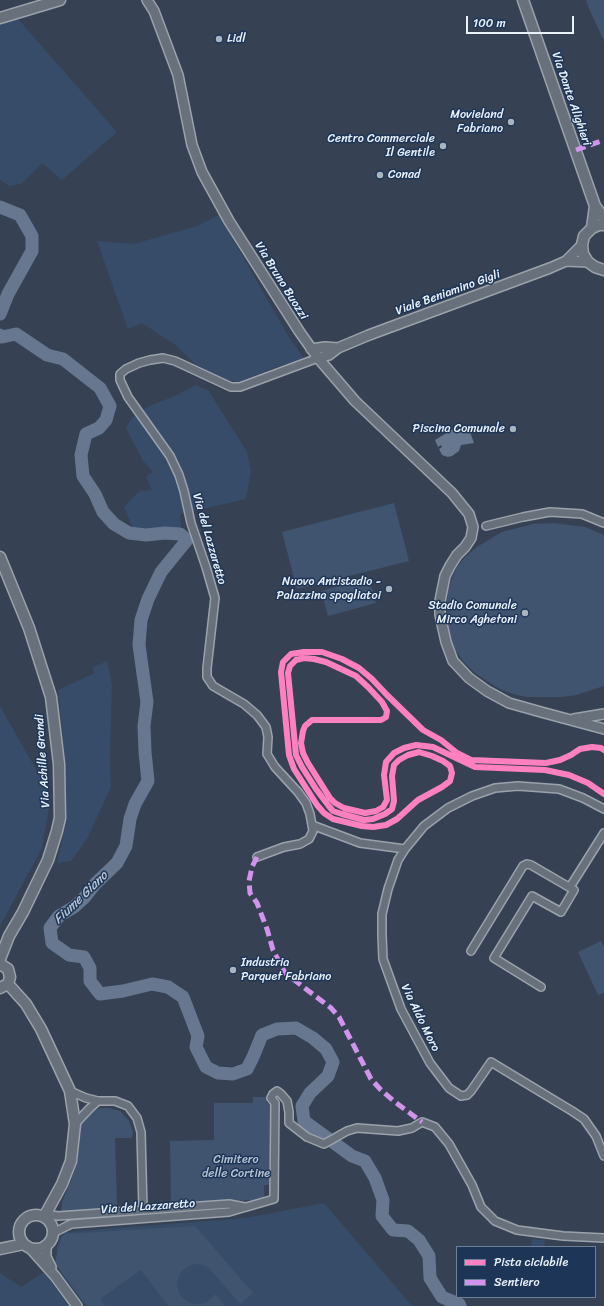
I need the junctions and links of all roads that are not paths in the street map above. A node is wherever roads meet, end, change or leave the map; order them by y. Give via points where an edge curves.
1 (60, 0) edge
2 (147, 0) edge
3 (523, 0) edge
4 (0, 18) edge
5 (595, 206) junction
6 (604, 218) edge
7 (604, 225) edge
8 (592, 228) junction
9 (582, 245) junction
10 (566, 261) junction
11 (588, 262) junction
12 (604, 270) edge
13 (338, 348) junction
14 (311, 349) junction
15 (318, 358) junction
16 (604, 524) edge
17 (486, 526) dead end
18 (0, 557) edge
19 (3, 569) edge
20 (604, 714) edge
21 (570, 719) junction
22 (604, 729) edge
23 (604, 809) edge
24 (312, 824) junction
25 (604, 833) edge
26 (405, 849) junction
27 (257, 857) dead end
28 (570, 888) junction
29 (471, 951) dead end
30 (0, 960) edge
31 (0, 964) edge
32 (4, 986) edge
33 (541, 987) dead end
34 (70, 1091) junction
35 (98, 1101) junction
36 (75, 1124) junction
37 (604, 1156) edge
38 (247, 1208) junction
39 (143, 1210) junction
40 (45, 1216) junction
41 (53, 1233) junction
42 (604, 1238) edge
43 (46, 1245) junction
44 (27, 1246) junction
45 (0, 1249) edge
46 (55, 1276) junction
47 (77, 1306) edge

1 - 4 main road
2 - 14 street, Via Bruno Buozzi via 154,11 178,75 192,146 202,172 229,221
3 - 5 main road, Via Dante Alighieri
5 - 6 main road, Via Dante Alighieri
5 - 8 main road, Via Dante Alighieri
7 - 8 main road
8 - 9 main road, Via Dante Alighieri via 584,236
9 - 10 street, Viale Beniamino Gigli
9 - 11 main road via 583,254
10 - 11 street, Viale Beniamino Gigli
10 - 13 street, Viale Beniamino Gigli
11 - 12 main road
13 - 14 street, Viale Beniamino Gigli
13 - 15 street, Viale Beniamino Gigli via 329,355
14 - 15 street, Via Bruno Buozzi
15 - 21 street, Via Bruno Buozzi via 355,401 452,493 469,514 473,527 471,538 445,576 440,601 440,615 453,661 468,678 509,703
15 - 24 street, Via del Lazzaretto via 240,387 221,384 175,361 163,358 139,363 120,374 128,397 170,456 179,475 215,598 207,677 213,686 244,704 257,715 266,727 267,754 306,803
16 - 17 street via 582,514 550,512
18 - 19 main road, Via Achille Grandi
19 - 30 main road, Via Achille Grandi via 29,628 51,697 59,764 60,818 48,860 9,936
20 - 21 street
21 - 22 street
23 - 26 street, Via Aldo Moro via 559,790 518,786 495,788 448,808 424,826
24 - 26 street via 360,843
24 - 27 street via 313,831 309,839
25 - 28 street
26 - 37 street, Via Aldo Moro via 398,860 382,914 383,959 400,1009 430,1063 449,1088 461,1096 471,1091 490,1062 584,1119 596,1136
28 - 29 street via 531,865 523,866
28 - 33 street via 574,890 561,912 532,896 494,958
31 - 32 main road via 6,966 10,973
32 - 34 main road via 26,1004 42,1029
34 - 35 street, Via del Lazzaretto
34 - 36 main road
35 - 36 street
35 - 39 street, Via del Lazzaretto via 115,1101 128,1106 137,1118 141,1132
36 - 40 main road via 71,1161
38 - 39 street, Via del Lazzaretto via 229,1204
38 - 41 street, Via del Lazzaretto via 229,1212 71,1224
38 - 42 street, Via del Lazzaretto via 274,1198 275,1103 272,1098 277,1091 287,1101 290,1123 308,1137 324,1144 357,1128 398,1131 412,1128 422,1122 435,1127 449,1144 481,1207 495,1221 517,1230
39 - 40 street, Via del Lazzaretto
40 - 41 main road
40 - 44 main road via 34,1215 22,1221 19,1236
41 - 43 main road
43 - 44 main road via 36,1249
43 - 46 street via 46,1257
44 - 45 main road
44 - 46 street
46 - 47 street

